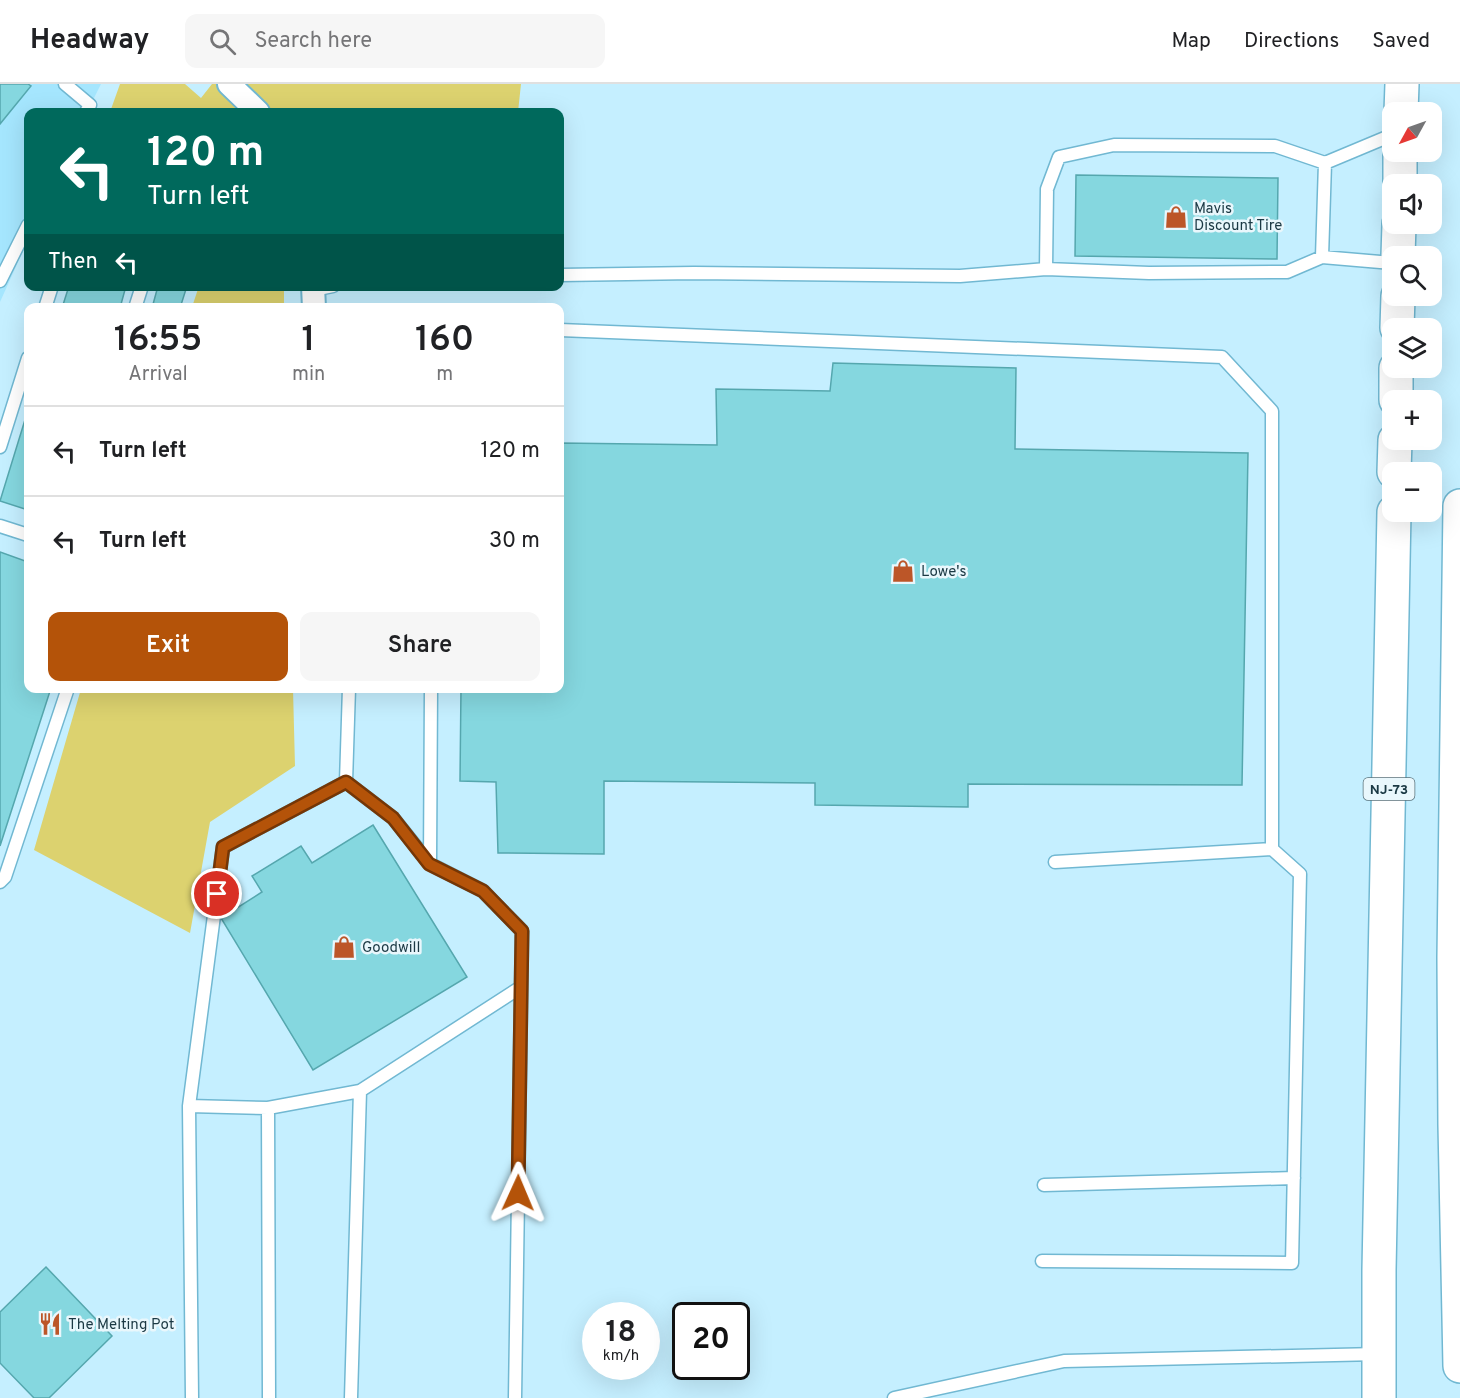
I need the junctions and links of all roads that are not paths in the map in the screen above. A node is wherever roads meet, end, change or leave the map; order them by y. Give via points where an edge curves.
1 (65, 84) edge
2 (229, 84) edge
3 (1402, 84) edge
4 (1401, 102) edge
5 (88, 108) edge
6 (254, 108) edge
7 (1382, 139) edge
8 (1325, 163) junction
9 (24, 233) edge
10 (1322, 257) junction
11 (1382, 262) edge
12 (1046, 269) junction
13 (564, 275) edge
14 (0, 281) edge
15 (564, 330) edge
16 (24, 371) edge
17 (0, 447) edge
18 (1460, 506) edge
19 (1394, 522) edge
20 (0, 526) edge
21 (24, 534) edge
22 (1459, 626) edge
23 (67, 693) edge
24 (348, 693) edge
25 (430, 693) edge
26 (346, 782) junction
27 (1272, 849) junction
28 (1055, 862) dead end
29 (429, 864) junction
30 (0, 882) edge
31 (1457, 958) edge
32 (521, 987) junction
33 (360, 1091) junction
34 (189, 1106) junction
35 (268, 1108) junction
36 (1457, 1125) edge
37 (1294, 1178) junction
38 (1044, 1185) dead end
39 (1042, 1261) dead end
40 (1379, 1354) junction
41 (1460, 1355) edge
42 (1460, 1366) edge
43 (192, 1398) edge
44 (269, 1398) edge
45 (351, 1398) edge
46 (515, 1398) edge
47 (894, 1398) edge
48 (1379, 1398) edge

1 - 5 lane via 90,105
2 - 6 street
3 - 4 highway
7 - 8 lane
8 - 10 lane
8 - 12 lane via 1275,146 1114,145 1059,157 1047,189
9 - 14 lane
10 - 11 lane
10 - 12 lane via 1287,272
12 - 13 lane via 960,276
15 - 27 lane via 1221,357 1272,411
16 - 17 lane
18 - 22 highway
19 - 40 highway, NJ-73
20 - 21 lane
22 - 31 highway
23 - 30 lane via 5,878
24 - 26 lane
25 - 29 lane
26 - 29 lane via 393,818
26 - 34 lane via 223,847
27 - 28 lane
27 - 37 lane via 1300,874
29 - 32 lane via 483,891 522,931
31 - 36 highway
32 - 33 lane
32 - 46 lane
33 - 35 lane
33 - 45 lane
34 - 35 lane
34 - 43 lane
35 - 44 lane
36 - 41 highway
37 - 38 lane
37 - 39 lane via 1292,1263
40 - 47 lane via 1064,1361
40 - 48 highway, NJ-73
41 - 42 highway

